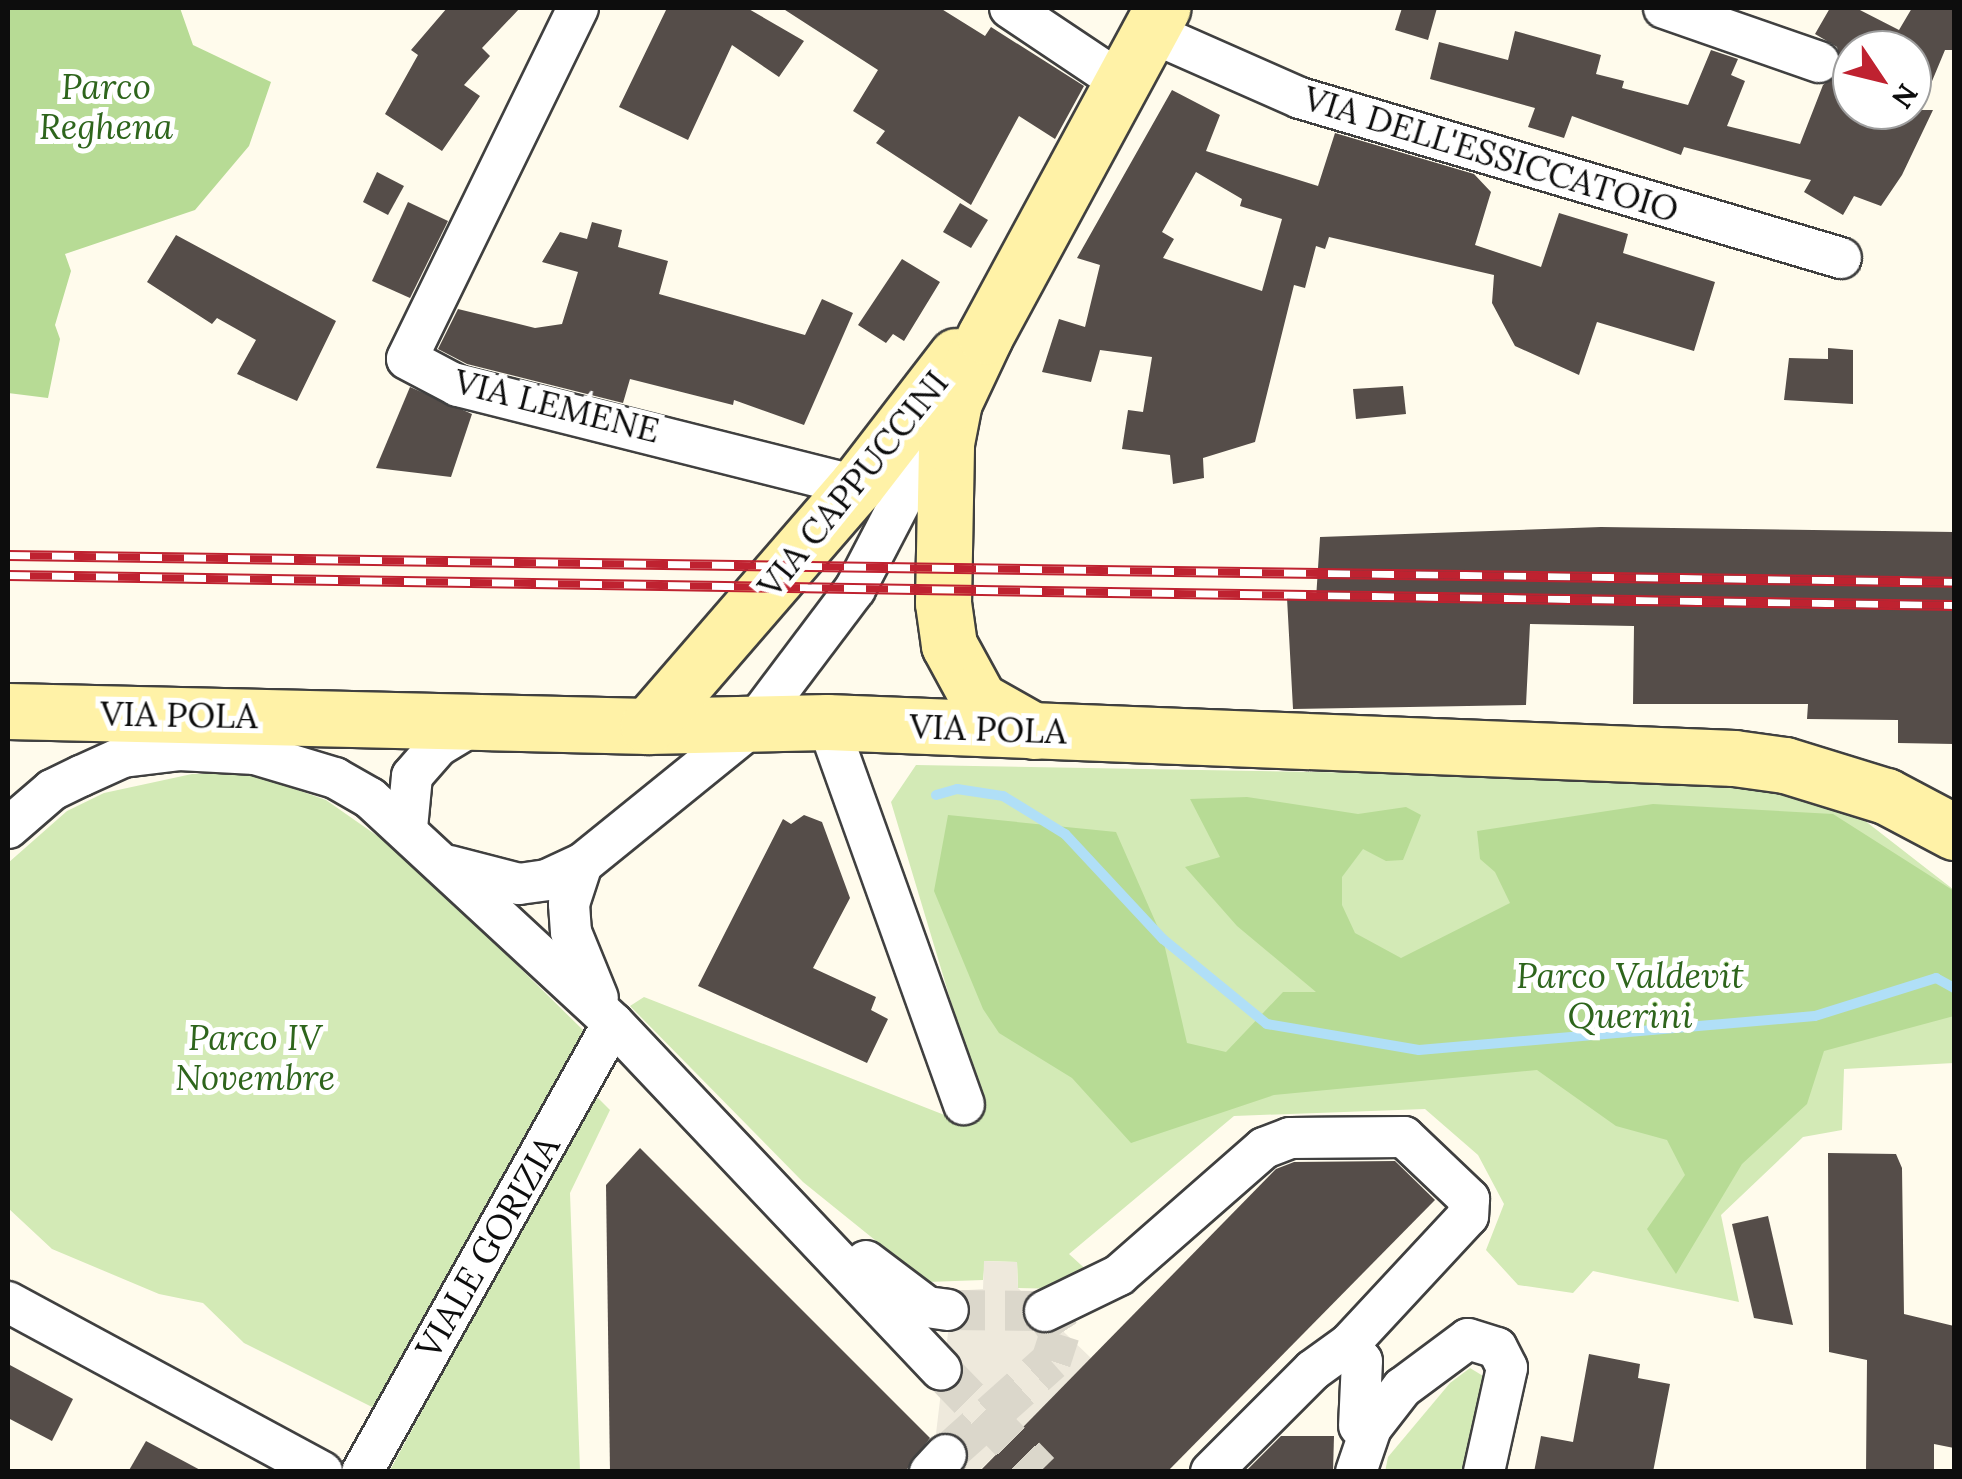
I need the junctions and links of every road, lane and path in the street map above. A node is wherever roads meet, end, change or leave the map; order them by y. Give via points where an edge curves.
1 (578, 8) edge
2 (1010, 8) edge
3 (1664, 8) edge
4 (1155, 19) edge
5 (1819, 62) dead end
6 (1119, 81) junction
7 (1041, 228) junction
8 (1841, 258) dead end
9 (954, 402) junction
10 (856, 486) junction
11 (8, 711) edge
12 (478, 722) junction
13 (827, 722) junction
14 (648, 726) junction
15 (751, 727) junction
16 (1034, 732) junction
17 (8, 828) edge
18 (407, 828) junction
19 (1954, 832) edge
20 (442, 863) junction
21 (582, 864) junction
22 (613, 1023) junction
23 (964, 1104) dead end
24 (784, 1197) junction
25 (8, 1302) edge
26 (948, 1310) tunnel mouth
27 (1045, 1311) dead end
28 (1349, 1344) junction
29 (941, 1364) tunnel mouth
30 (1359, 1426) dead end
31 (322, 1472) edge
32 (362, 1472) edge
33 (1212, 1472) edge
34 (1356, 1472) edge
35 (1484, 1472) edge

1 - 10 street, VIA LEMENE via 407,360 458,386
2 - 6 street
3 - 5 street
4 - 6 main road, VIA CAPPUCCINI
4 - 8 street, VIA DELL'ESSICCATOIO via 1300,98
6 - 7 main road, VIA CAPPUCCINI
7 - 9 main road, VIA CAPPUCCINI
7 - 10 main road, VIA CAPPUCCINI via 932,392
9 - 15 street, VIA CAPPUCCINI via 856,589
9 - 16 main road, VIA CAPPUCCINI via 944,501 949,645 979,700
10 - 14 main road, VIA CAPPUCCINI
11 - 12 main road, VIA POLA
12 - 14 main road, VIA POLA
12 - 18 street via 438,746 412,776
13 - 15 main road, VIA POLA
13 - 16 main road, VIA POLA
13 - 23 street
14 - 15 main road, VIA POLA
15 - 21 street, VIA CAPPUCCINI
16 - 19 main road, VIA POLA via 1734,758 1785,765 1886,796
17 - 18 street via 52,790 81,776 124,757 179,750 255,754 335,778
18 - 20 street
20 - 21 street via 477,878 519,884
20 - 22 street
21 - 22 street via 570,932 582,970
22 - 24 street
22 - 32 street, VIALE GORIZIA
24 - 26 street via 927,1306
24 - 29 street
25 - 31 street
27 - 28 street via 1119,1275 1264,1148 1290,1138 1404,1137 1469,1199 1468,1216
28 - 30 street via 1362,1361
28 - 33 street via 1313,1370
34 - 35 street via 1370,1428 1402,1388 1468,1339 1497,1348 1507,1368

